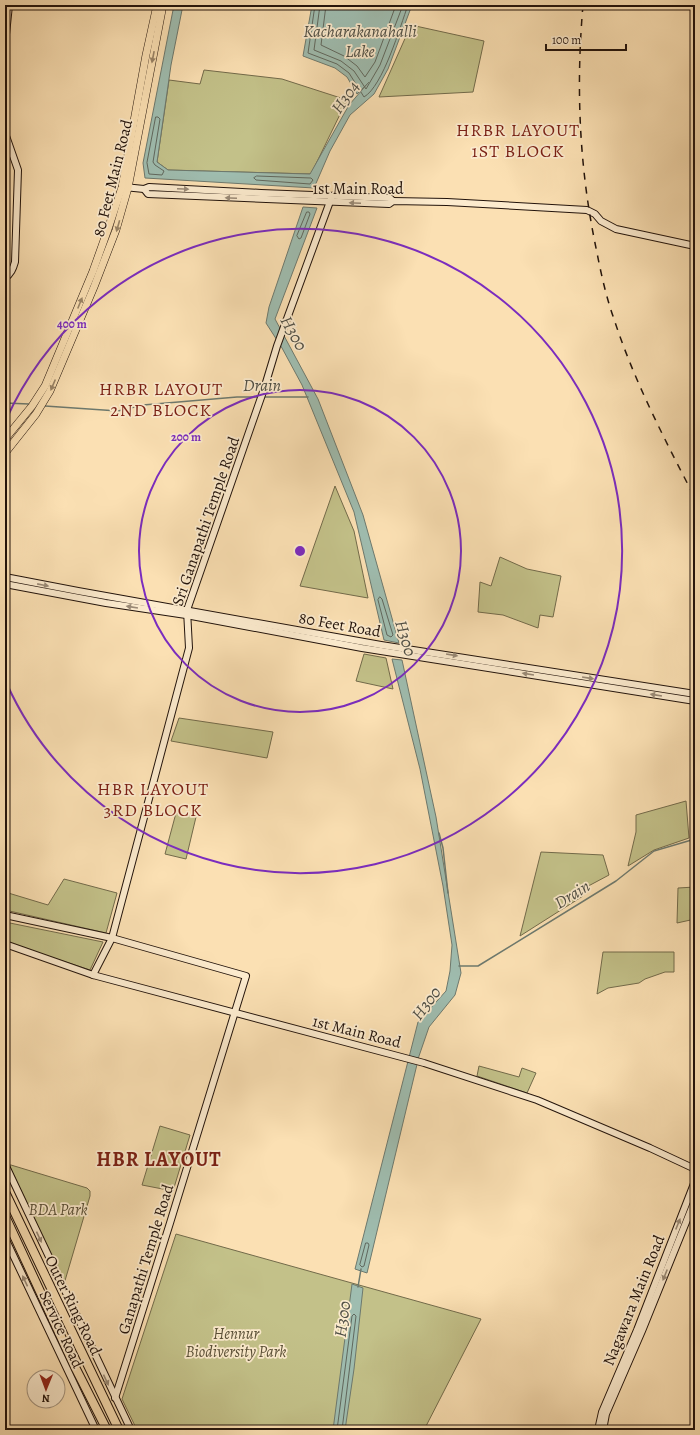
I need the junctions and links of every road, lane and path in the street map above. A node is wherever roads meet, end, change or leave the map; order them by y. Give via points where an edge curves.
1 (9, 5) edge
2 (157, 5) edge
3 (163, 5) edge
4 (5, 44) edge
5 (5, 133) edge
6 (125, 188) junction
7 (144, 190) junction
8 (332, 196) junction
9 (393, 201) junction
10 (330, 203) junction
11 (695, 246) edge
12 (5, 278) edge
13 (5, 438) edge
14 (5, 453) edge
15 (5, 577) edge
16 (5, 584) edge
17 (186, 612) junction
18 (400, 650) junction
19 (695, 694) edge
20 (695, 701) edge
21 (5, 916) edge
22 (112, 938) junction
23 (5, 944) edge
24 (93, 975) junction
25 (234, 1013) junction
26 (5, 1164) edge
27 (695, 1169) edge
28 (695, 1181) edge
29 (5, 1192) edge
30 (695, 1200) edge
31 (5, 1216) edge
32 (5, 1238) edge
33 (115, 1398) junction
34 (96, 1430) edge
35 (106, 1430) edge
36 (119, 1430) edge
37 (131, 1430) edge
38 (598, 1430) edge
39 (602, 1430) edge

1 - 4 street
2 - 6 main road, 80 Feet Main Road via 145,62
3 -> 6 main road, 80 Feet Main Road
5 - 12 street via 18,170 18,186 15,262 13,269
6 - 7 street, 1st Main Road
13 -> 6 main road, 80 Feet Main Road via 45,386
6 -> 14 main road, 80 Feet Main Road via 116,230 50,391 36,414
7 -> 8 street via 148,187
10 -> 7 street, 1st Main Road via 148,194
8 - 9 street via 390,198
8 - 10 street, Sri Ganapathi Temple Road
9 -> 10 street, 1st Main Road via 389,204
9 - 11 street, 1st Main Road via 587,210 616,229
10 - 17 street, Sri Ganapathi Temple Road via 277,346
15 -> 17 street, 80 Feet Road
17 -> 16 street, 80 Feet Road via 106,603
17 - 18 street, 80 Feet Road
17 - 22 street, Sri Ganapathi Temple Road via 189,648
18 -> 19 street, 80 Feet Road
20 -> 18 street, 80 Feet Road
21 - 22 street
22 - 24 street, Sri Ganapathi Temple Road
22 - 25 street, Ganapathi Temple Road via 246,976
23 - 24 street, 1st Main Road
24 - 25 street, 1st Main Road
25 - 27 street, 1st Main Road via 401,1056 537,1100
25 - 33 street, Ganapathi Temple Road
26 -> 33 street, Service Road
38 -> 28 street, Nagawara Main Road via 602,1412
29 - 36 highway, Outer Ring Road
30 -> 39 street, Nagawara Main Road via 606,1414
31 - 35 highway, Outer Ring Road
34 -> 32 street, Service Road
33 - 37 street, Service Road

